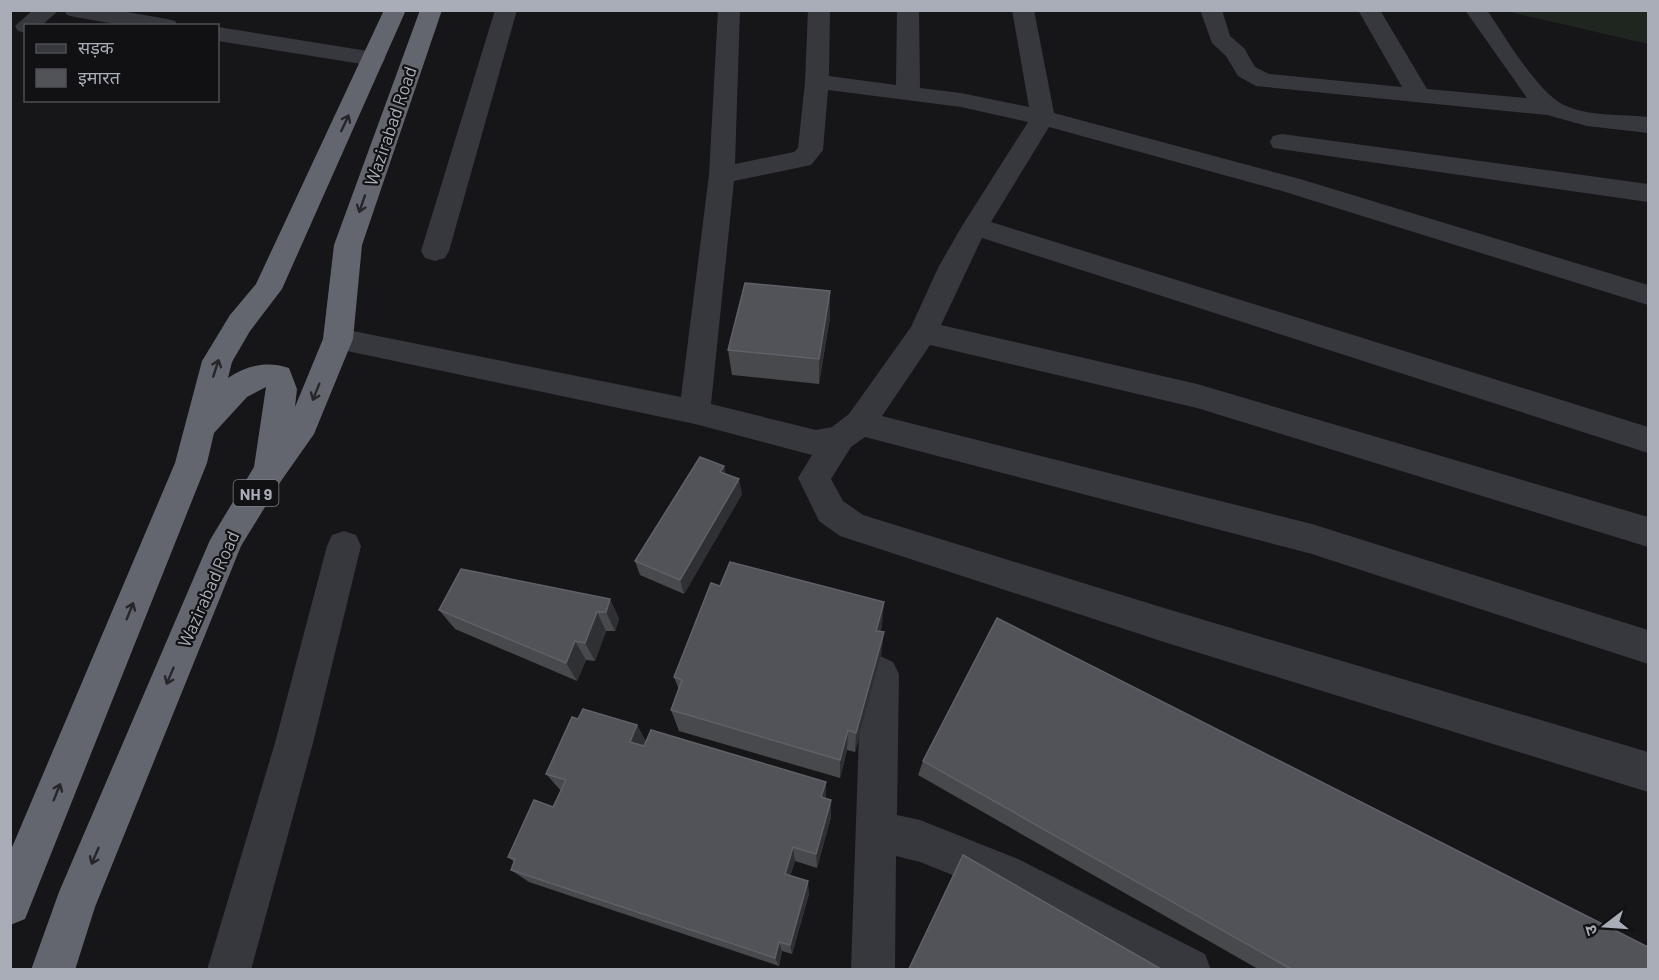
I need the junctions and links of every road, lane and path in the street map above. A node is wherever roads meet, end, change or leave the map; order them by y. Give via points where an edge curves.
1 (48, 10) edge
2 (75, 10) edge
3 (395, 10) edge
4 (431, 10) edge
5 (506, 10) edge
6 (729, 10) edge
7 (819, 10) edge
8 (908, 10) edge
9 (1023, 10) edge
10 (1211, 10) edge
11 (1232, 10) edge
12 (1369, 10) edge
13 (1476, 10) edge
14 (29, 24) edge
15 (156, 24) edge
16 (24, 27) edge
17 (219, 34) edge
18 (10, 37) edge
19 (1236, 53) junction
20 (374, 59) junction
21 (817, 82) junction
22 (908, 93) junction
23 (1419, 96) junction
24 (1550, 108) junction
25 (1043, 118) junction
26 (1648, 125) edge
27 (1282, 142) dead end
28 (722, 175) junction
29 (1648, 193) edge
30 (975, 226) junction
31 (435, 251) dead end
32 (1648, 295) edge
33 (923, 332) junction
34 (338, 339) junction
35 (695, 412) junction
36 (199, 430) junction
37 (850, 431) junction
38 (1648, 440) edge
39 (269, 471) junction
40 (1648, 532) edge
41 (344, 546) dead end
42 (1648, 647) edge
43 (880, 674) edge
44 (1648, 772) edge
45 (876, 831) junction
46 (10, 904) edge
47 (53, 969) edge
48 (229, 969) edge
49 (873, 969) edge
50 (1189, 969) edge

1 - 14 street
2 - 15 street
3 - 20 highway, Wazirabad Road
4 -> 34 highway, Wazirabad Road / NH 9 via 348,245
5 - 31 street
6 - 28 street
7 - 21 street
8 - 22 street
9 - 25 street
10 - 19 street via 1220,38
11 - 19 street via 1243,45
12 - 23 street
13 - 24 street
16 - 18 street
17 - 20 street
19 - 23 street via 1246,71 1264,81
36 -> 20 highway, Wazirabad Road via 217,361 268,289
21 - 22 street
21 - 28 street via 810,150 802,159
22 - 25 street
23 - 24 street
24 - 26 street via 1570,116
25 - 30 street
25 - 32 street via 1291,185
27 - 29 street
28 - 35 street
30 - 33 street
30 - 38 street
33 - 37 street
33 - 40 street via 1197,396
34 - 35 street
34 -> 39 highway, Wazirabad Road / NH 9 via 303,425
35 - 37 street via 816,444
36 - 39 highway via 228,393 256,377 278,376 282,389
46 -> 36 highway, Wazirabad Road via 191,463
37 - 42 street via 1312,539
37 - 44 street via 814,477 831,511 852,526
39 -> 47 highway, Wazirabad Road / NH 9 via 227,540 74,907
41 - 48 street via 294,743
43 - 45 street
45 - 49 street
45 - 50 street via 921,841 1003,873

